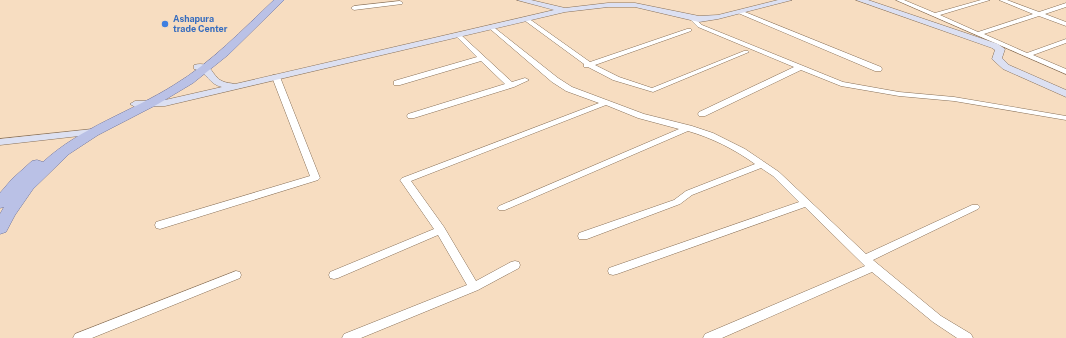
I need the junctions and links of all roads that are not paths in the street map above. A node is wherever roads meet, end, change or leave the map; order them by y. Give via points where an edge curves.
1 (270, 0) edge
2 (279, 0) edge
3 (521, 0) edge
4 (788, 0) edge
5 (860, 0) edge
6 (899, 0) edge
7 (988, 0) edge
8 (1002, 0) edge
9 (400, 4) edge
10 (1066, 6) edge
11 (354, 8) dead end
12 (564, 10) junction
13 (740, 12) junction
14 (1040, 14) junction
15 (935, 15) junction
16 (692, 18) junction
17 (526, 19) junction
18 (1066, 24) edge
19 (491, 27) junction
20 (689, 30) dead end
21 (978, 34) junction
22 (458, 35) junction
23 (1066, 41) edge
24 (746, 52) dead end
25 (1027, 55) junction
26 (482, 58) junction
27 (587, 65) junction
28 (201, 68) junction
29 (799, 68) junction
30 (878, 69) dead end
31 (1066, 72) edge
32 (276, 77) junction
33 (525, 80) dead end
34 (396, 83) dead end
35 (512, 85) junction
36 (237, 86) junction
37 (1066, 94) edge
38 (605, 103) junction
39 (135, 104) junction
40 (148, 104) junction
41 (702, 114) dead end
42 (411, 116) dead end
43 (1066, 118) edge
44 (689, 128) junction
45 (93, 132) junction
46 (79, 134) junction
47 (0, 142) edge
48 (762, 164) junction
49 (0, 203) edge
50 (806, 203) junction
51 (975, 207) dead end
52 (502, 208) dead end
53 (160, 224) dead end
54 (0, 227) edge
55 (440, 230) junction
56 (583, 236) dead end
57 (869, 263) junction
58 (515, 265) dead end
59 (613, 271) dead end
60 (236, 275) dead end
61 (334, 275) dead end
62 (474, 287) junction
63 (79, 338) edge
64 (348, 338) edge
65 (710, 338) edge
66 (967, 338) edge

1 - 28 main road
2 - 28 main road
3 - 12 main road
4 - 13 main road
5 - 37 main road via 995,46 1000,49 997,59 1006,67
6 - 15 street
7 - 15 street
8 - 14 street
9 - 11 street
10 - 14 street
12 - 16 main road via 635,5
12 - 17 main road
13 - 16 main road via 718,17
13 - 30 street
14 - 18 street
14 - 21 street
15 - 21 street
16 - 29 street via 700,26
17 - 19 main road
17 - 27 street
19 - 22 main road
19 - 38 street via 555,80 569,89
20 - 27 street
21 - 25 street
22 - 26 street
22 - 32 main road
23 - 25 street
24 - 27 street via 653,90 601,73
25 - 31 street
26 - 34 street
26 - 35 street
28 - 36 main road via 222,85
28 - 39 main road
28 - 40 main road via 179,88
29 - 41 street
29 - 43 street via 841,84 899,94 954,99
32 - 36 main road
32 - 53 street via 315,178
33 - 35 street
35 - 42 street
36 - 40 main road via 165,103
38 - 44 street via 651,119
38 - 55 street via 405,180
39 - 40 main road
39 - 46 main road
40 - 45 main road
44 - 48 street via 724,142
44 - 52 street
45 - 46 main road
45 - 54 main road via 44,168 20,194
46 - 47 main road
46 - 49 main road via 40,161 17,182
48 - 50 street
48 - 56 street via 689,192 676,202
50 - 57 street
50 - 59 street
51 - 57 street
55 - 61 street
55 - 62 street
57 - 65 street
57 - 66 street via 938,319
58 - 62 street
60 - 63 street
62 - 64 street

